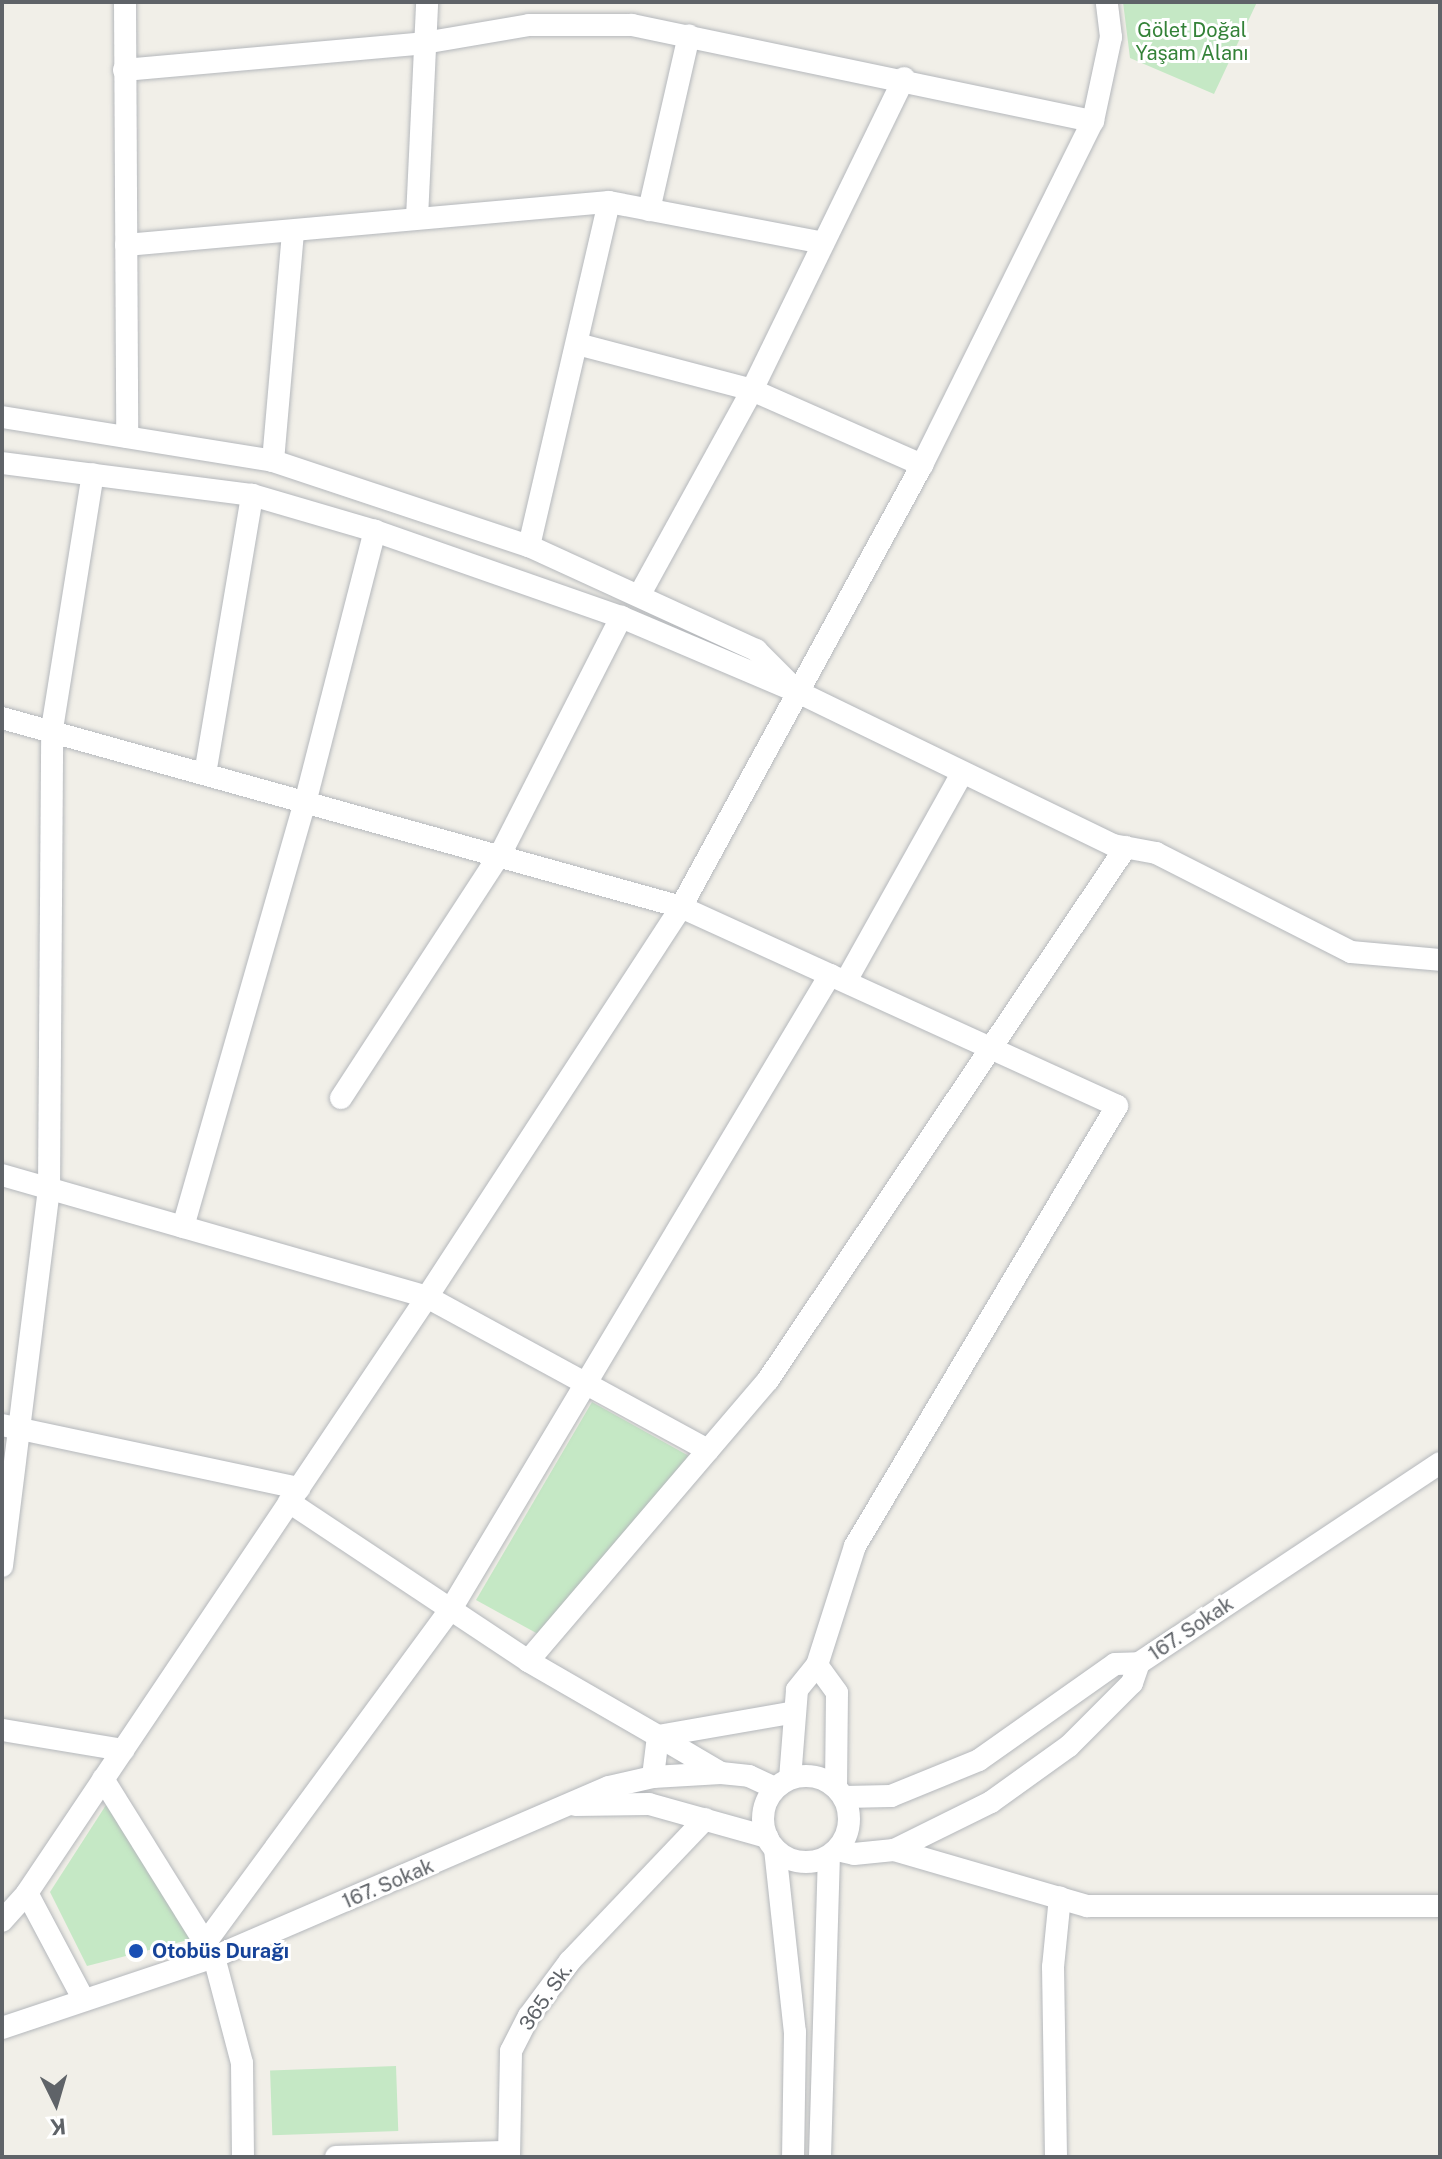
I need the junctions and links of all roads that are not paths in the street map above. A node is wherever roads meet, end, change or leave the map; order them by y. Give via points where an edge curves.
1 (125, 2) edge
2 (427, 2) edge
3 (635, 2) edge
4 (1107, 2) edge
5 (632, 25) junction
6 (689, 36) junction
7 (424, 43) junction
8 (124, 70) junction
9 (904, 78) junction
10 (1093, 121) junction
11 (609, 202) junction
12 (649, 210) junction
13 (417, 218) junction
14 (293, 233) junction
15 (823, 243) junction
16 (126, 245) junction
17 (577, 344) junction
18 (752, 390) junction
19 (2, 417) edge
20 (127, 437) junction
21 (273, 461) junction
22 (2, 463) edge
23 (922, 465) junction
24 (93, 474) junction
25 (252, 495) junction
26 (375, 531) junction
27 (529, 546) junction
28 (640, 594) junction
29 (621, 617) junction
30 (800, 693) junction
31 (2, 718) edge
32 (52, 729) junction
33 (205, 774) junction
34 (961, 775) junction
35 (306, 799) junction
36 (1126, 847) junction
37 (501, 853) junction
38 (681, 907) junction
39 (1440, 960) edge
40 (838, 978) junction
41 (993, 1051) junction
42 (341, 1098) dead end
43 (2, 1175) edge
44 (49, 1189) junction
45 (183, 1227) junction
46 (427, 1297) junction
47 (585, 1383) junction
48 (10, 1426) edge
49 (708, 1450) junction
50 (1440, 1463) edge
51 (294, 1495) junction
52 (2, 1566) edge
53 (451, 1609) junction
54 (528, 1661) junction
55 (1139, 1663) junction
56 (817, 1665) junction
57 (795, 1712) junction
58 (2, 1730) edge
59 (658, 1736) junction
60 (123, 1750) junction
61 (721, 1773) junction
62 (653, 1777) junction
63 (103, 1779) junction
64 (783, 1783) junction
65 (840, 1792) junction
66 (575, 1805) junction
67 (705, 1819) junction
68 (771, 1843) junction
69 (894, 1850) junction
70 (833, 1853) junction
71 (27, 1893) junction
72 (1060, 1897) junction
73 (1440, 1906) edge
74 (2, 1921) edge
75 (210, 1950) junction
76 (84, 2000) junction
77 (2, 2028) edge
78 (509, 2154) edge
79 (243, 2157) edge
80 (336, 2157) edge
81 (793, 2157) edge
82 (820, 2157) edge
83 (1056, 2157) edge

1 - 8 street
2 - 7 street
3 - 5 street
4 - 10 street via 1111,37
5 - 6 street
5 - 7 street via 529,25
6 - 9 street
6 - 12 street
7 - 8 street
7 - 13 street
8 - 16 street
9 - 10 street
9 - 15 street
10 - 23 street
11 - 12 street
11 - 13 street
11 - 17 street
12 - 15 street
13 - 14 street
14 - 16 street
14 - 21 street
15 - 18 street
16 - 20 street
17 - 18 street
17 - 27 street
18 - 23 street
18 - 28 street
19 - 20 street
20 - 21 street
21 - 27 street
22 - 24 street
23 - 30 street
24 - 25 street
24 - 32 street
25 - 26 street
25 - 33 street
26 - 29 street
26 - 35 street
27 - 28 street
28 - 30 street via 756,650
29 - 30 street
29 - 37 street
30 - 34 street
30 - 38 street
31 - 32 street
32 - 33 street
32 - 44 street
33 - 35 street
34 - 36 street
34 - 40 street
35 - 37 street
35 - 45 street
36 - 39 street via 1156,853 1351,952
36 - 41 street
37 - 38 street
37 - 42 street
38 - 40 street
38 - 46 street
40 - 41 street
40 - 47 street
41 - 49 street via 768,1380
41 - 56 street via 1117,1106 855,1546
43 - 44 street
44 - 45 street
44 - 48 street
45 - 46 street
46 - 47 street
46 - 51 street
47 - 49 street
47 - 53 street
48 - 51 street
48 - 52 street
49 - 54 street
50 - 55 street, 167. Sokak
51 - 53 street
51 - 60 street
53 - 54 street
53 - 75 street
54 - 59 street
55 - 65 street, 167. Sokak via 1115,1664 979,1760 934,1782 891,1796
55 - 69 street via 1132,1683 1069,1746 991,1802
56 - 57 street via 797,1690
56 - 65 street via 837,1693
57 - 59 street
57 - 64 street
58 - 60 street
59 - 61 street
59 - 62 street
60 - 63 street
61 - 62 street, 167. Sokak
61 - 64 street, 167. Sokak
62 - 66 street, 167. Sokak via 609,1787
63 - 71 street
63 - 75 street
64 - 65 street via 818,1777
64 - 68 street via 764,1809
65 - 70 street via 849,1821
66 - 67 street via 649,1804
66 - 75 street, 167. Sokak
67 - 68 street
67 - 78 street, 365. Sk. via 570,1961 529,2016 511,2051
68 - 70 street via 800,1861
68 - 81 street via 795,2032
69 - 70 street
69 - 72 street
70 - 82 street
71 - 74 street
71 - 76 street
72 - 73 street via 1087,1906
72 - 83 street via 1053,1967
75 - 76 street, 167. Sokak
75 - 79 street via 242,2063
76 - 77 street, 167. Sokak
78 - 80 street

